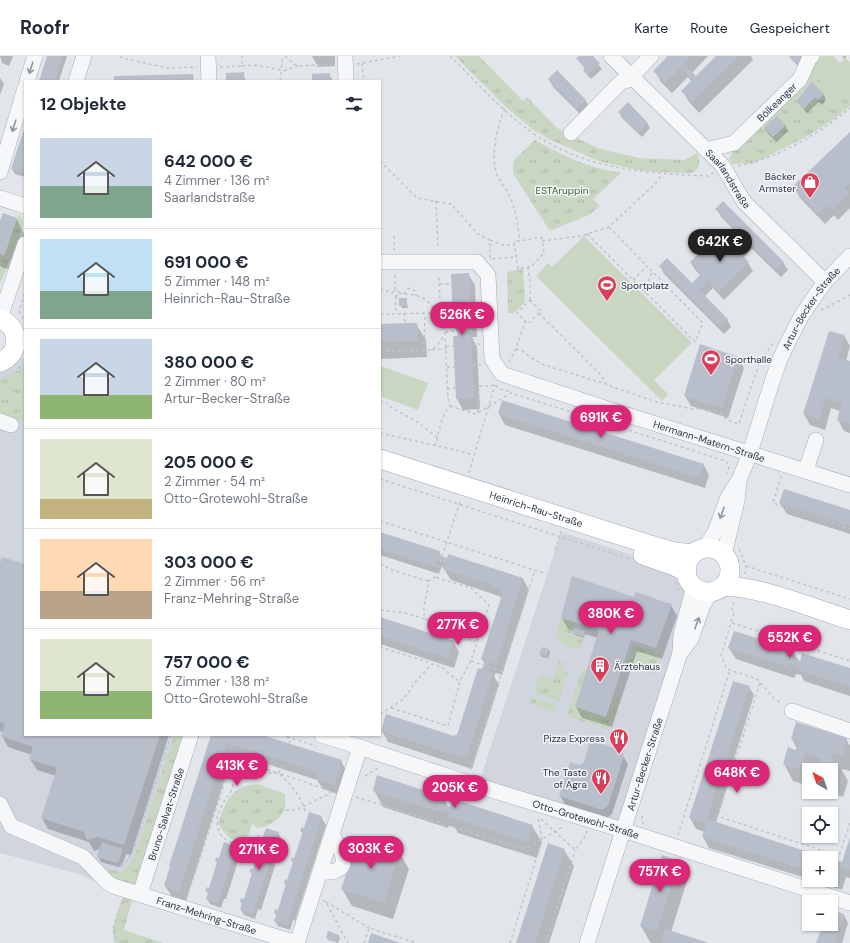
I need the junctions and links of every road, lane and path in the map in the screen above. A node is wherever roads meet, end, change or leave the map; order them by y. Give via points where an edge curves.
1 (35, 56) edge
2 (84, 56) edge
3 (120, 56) edge
4 (242, 56) edge
5 (283, 56) edge
6 (345, 56) edge
7 (611, 56) edge
8 (651, 56) edge
9 (812, 56) edge
10 (209, 63) edge
11 (362, 63) dead end
12 (242, 66) junction
13 (298, 66) dead end
14 (281, 71) junction
15 (628, 76) junction
16 (27, 80) edge
17 (76, 80) edge
18 (209, 80) edge
19 (280, 80) edge
20 (346, 80) edge
21 (364, 80) edge
22 (24, 91) edge
23 (850, 108) edge
24 (505, 109) dead end
25 (571, 133) dead end
26 (734, 143) junction
27 (706, 150) junction
28 (381, 162) edge
29 (722, 165) junction
30 (0, 172) edge
31 (662, 174) dead end
32 (0, 198) edge
33 (436, 201) junction
34 (24, 206) edge
35 (609, 227) junction
36 (587, 234) junction
37 (394, 236) dead end
38 (490, 240) junction
39 (520, 241) junction
40 (542, 241) junction
41 (515, 245) junction
42 (24, 247) edge
43 (394, 250) dead end
44 (850, 256) edge
45 (517, 258) junction
46 (381, 262) edge
47 (439, 262) junction
48 (647, 266) junction
49 (528, 267) junction
50 (652, 271) junction
51 (395, 275) dead end
52 (632, 281) junction
53 (826, 282) junction
54 (440, 284) junction
55 (451, 284) dead end
56 (381, 289) edge
57 (394, 290) junction
58 (393, 292) junction
59 (398, 293) junction
60 (645, 293) junction
61 (404, 294) junction
62 (24, 295) edge
63 (850, 295) edge
64 (396, 296) junction
65 (416, 296) junction
66 (530, 300) junction
67 (452, 302) dead end
68 (440, 303) junction
69 (404, 313) junction
70 (424, 313) junction
71 (437, 313) junction
72 (539, 313) junction
73 (816, 313) dead end
74 (381, 314) edge
75 (396, 314) junction
76 (0, 318) edge
77 (24, 320) edge
78 (405, 323) dead end
79 (484, 330) dead end
80 (463, 331) dead end
81 (456, 332) dead end
82 (445, 333) junction
83 (454, 346) dead end
84 (446, 348) junction
85 (516, 349) dead end
86 (424, 350) junction
87 (432, 350) junction
88 (381, 351) edge
89 (16, 352) edge
90 (486, 364) dead end
91 (473, 365) dead end
92 (455, 367) dead end
93 (446, 368) junction
94 (606, 384) junction
95 (478, 386) dead end
96 (456, 388) dead end
97 (447, 389) junction
98 (511, 393) junction
99 (381, 402) edge
100 (490, 404) junction
101 (450, 406) junction
102 (478, 412) junction
103 (735, 423) dead end
104 (381, 433) edge
105 (438, 438) junction
106 (816, 440) dead end
107 (435, 446) junction
108 (750, 453) junction
109 (381, 459) edge
110 (785, 464) junction
111 (381, 470) edge
112 (806, 470) junction
113 (733, 476) junction
114 (381, 479) edge
115 (850, 485) edge
116 (459, 504) junction
117 (381, 521) edge
118 (850, 529) edge
119 (561, 532) junction
120 (446, 542) junction
121 (555, 550) dead end
122 (699, 551) junction
123 (633, 560) dead end
124 (381, 564) edge
125 (534, 570) junction
126 (548, 574) dead end
127 (716, 574) junction
128 (435, 578) junction
129 (428, 581) junction
130 (850, 599) edge
131 (381, 610) edge
132 (850, 610) edge
133 (425, 619) junction
134 (850, 620) edge
135 (731, 623) junction
136 (476, 642) junction
137 (381, 647) edge
138 (680, 653) junction
139 (471, 661) junction
140 (850, 661) edge
141 (432, 664) junction
142 (483, 665) dead end
143 (488, 666) dead end
144 (730, 670) junction
145 (502, 671) junction
146 (460, 681) junction
147 (760, 682) junction
148 (391, 708) junction
149 (792, 711) joint
150 (381, 713) edge
151 (850, 731) edge
152 (171, 736) edge
153 (191, 736) edge
154 (324, 736) edge
155 (290, 738) dead end
156 (229, 743) dead end
157 (289, 744) dead end
158 (358, 753) junction
159 (233, 758) junction
160 (283, 761) dead end
161 (244, 762) junction
162 (279, 773) junction
163 (238, 778) junction
164 (360, 778) dead end
165 (467, 782) junction
166 (353, 796) dead end
167 (0, 804) edge
168 (304, 807) junction
169 (280, 809) dead end
170 (305, 811) dead end
171 (642, 815) dead end
172 (850, 823) edge
173 (567, 824) dead end
174 (643, 826) dead end
175 (589, 828) dead end
176 (623, 830) junction
177 (556, 832) junction
178 (258, 835) dead end
179 (678, 836) dead end
180 (542, 840) junction
181 (575, 850) junction
182 (104, 863) dead end
183 (126, 891) junction
184 (140, 894) junction
185 (313, 894) junction
186 (186, 899) dead end
187 (326, 902) junction
188 (850, 903) edge
189 (369, 928) junction
190 (121, 943) edge
191 (297, 943) edge
192 (348, 943) edge
193 (364, 943) edge
194 (417, 943) edge
195 (510, 943) edge
196 (546, 943) edge
197 (587, 943) edge

1 -> 16 street
2 - 17 street
3 - 10 path via 168,68
4 - 12 path
5 - 14 path
6 - 20 street
7 - 15 street, Saarlandstraße
8 - 15 street
9 - 26 street, Bölkeanger via 800,79
10 - 12 path
10 - 18 street
11 - 21 path
12 - 14 path via 256,65
13 - 14 path
14 - 19 path
15 - 25 street
15 - 27 street, Saarlandstraße
22 -> 30 street
23 - 29 path via 817,133 754,163
24 - 39 path via 497,130 494,159 497,175 515,210
26 - 27 street
26 - 29 street, Bölkeanger
27 - 29 street, Saarlandstraße
28 - 33 path via 417,198
29 - 53 street, Saarlandstraße via 744,202
31 - 35 path via 657,182
32 - 34 street
33 - 38 path via 451,204 478,234
33 - 47 path
35 - 36 path
35 - 48 path
36 - 40 path
36 - 52 path
37 - 43 path
38 - 41 path via 503,245
38 - 45 path via 490,259
39 - 40 path via 542,237
39 - 41 path via 514,242
40 - 49 path via 544,253
41 - 45 path
42 - 76 street
44 - 53 street, Artur-Becker-Straße
45 - 49 path via 518,268
46 - 47 street, Hermann-Matern-Straße
47 - 54 path
47 - 108 street, Hermann-Matern-Straße via 477,262 488,275 492,359 502,374
48 - 50 path
48 - 52 path
49 - 66 path
50 - 60 path
50 - 60 path via 703,323 694,342
51 - 57 path
52 - 60 path
53 - 108 street, Artur-Becker-Straße via 802,315 780,359
54 - 55 path
54 - 68 path
56 - 58 path
57 - 58 path
57 - 59 path
58 - 64 path
59 - 61 path
59 - 64 path
61 - 65 path
61 - 65 path via 410,288 415,291
62 - 77 path via 19,311
63 - 73 path
64 - 75 path
65 - 71 path
66 - 72 path via 541,311
66 - 72 path via 517,313 528,324
67 - 68 path
68 - 71 path
69 - 70 path
69 - 75 path
69 - 78 path
70 - 71 path
70 - 86 path
71 - 82 path
72 - 94 path via 600,374
74 - 75 path
76 - 89 main road via 12,328
79 - 80 path
81 - 82 path
82 - 84 path
82 - 87 path
83 - 84 path
84 - 87 path
84 - 93 path
85 - 94 path via 544,365
86 - 87 path
86 - 88 path
90 - 91 path
92 - 93 path
93 - 97 path
94 - 103 path via 657,402 721,413 727,420
95 - 102 path
96 - 97 path
97 - 101 path
98 - 100 path
98 - 100 path via 498,388 495,384
98 - 113 path via 726,461
99 - 105 path via 384,401 416,421
100 - 102 path
100 - 107 path via 474,455
101 - 102 path via 476,414
101 - 105 path via 444,413
104 - 107 path
105 - 107 path
106 - 112 street
108 - 110 street, Hermann-Matern-Straße
108 - 113 street, Artur-Becker-Straße
109 - 122 main road, Heinrich-Rau-Straße via 675,552
110 - 112 street, Hermann-Matern-Straße
110 - 118 path via 773,503
111 - 119 main road, Heinrich-Rau-Straße
112 - 115 street, Hermann-Matern-Straße
113 -> 122 street, Artur-Becker-Straße via 715,532
113 - 127 street, Artur-Becker-Straße via 737,501
114 - 116 path
116 - 119 path
116 - 120 path
117 - 120 path
119 - 121 path
119 - 123 path
119 - 127 main road, Heinrich-Rau-Straße
120 - 125 path
120 - 128 path
122 - 127 main road via 689,559
122 - 127 main road, Heinrich-Rau-Straße via 712,548 718,550
124 - 129 path
125 - 126 path
125 - 145 path
127 - 127 path via 735,540
127 - 127 path via 670,572 684,599
127 - 130 path
127 - 132 main road, Heinrich-Rau-Straße via 775,586
127 - 134 main road, Heinrich-Rau-Straße
127 - 135 path via 734,613
138 -> 127 street, Artur-Becker-Straße via 691,639
127 - 138 street, Artur-Becker-Straße via 681,635
128 - 129 path
128 - 136 path via 471,588 489,605
129 - 133 path via 424,606
131 - 133 path
133 - 136 path
135 - 140 path
135 - 144 path via 722,655 727,669
136 - 139 path
137 - 141 path
138 - 176 street, Artur-Becker-Straße
139 - 142 path
139 - 146 path
141 - 146 path via 442,667
141 - 148 path via 402,700
143 - 145 path
144 - 147 path
144 - 179 path
145 - 165 path
146 - 148 path via 448,726
147 - 149 path via 774,698
147 - 172 path via 717,816 839,856
148 - 150 path
149 - 151 street
152 - 182 path via 134,849 128,860 117,867
153 - 184 street, Bruno-Salvat-Straße
154 - 158 street, Otto-Grotewohl-Straße
155 - 157 path
156 - 159 path
158 - 164 path via 380,766
158 - 165 street, Otto-Grotewohl-Straße
158 - 185 street, Franz-Mehring-Straße
159 - 161 path
159 - 186 path
160 - 162 path
161 - 162 path
161 - 163 path
162 - 163 path via 249,774
162 - 168 path
162 - 168 path via 333,790
163 - 178 path via 219,812 218,829 226,840 238,844 250,842
165 - 176 street, Otto-Grotewohl-Straße
166 - 180 path via 520,848 527,848
167 - 183 street, Franz-Mehring-Straße via 11,826 83,857 108,883
168 - 169 path via 293,810
168 - 170 path
171 - 174 path
173 - 177 path
175 - 181 path
176 - 188 street, Otto-Grotewohl-Straße
176 - 197 street, Artur-Becker-Straße
177 - 180 path
177 - 180 path via 538,816
177 - 181 path
180 - 195 path
181 - 196 path
183 - 184 street, Franz-Mehring-Straße
183 - 190 path via 113,928 114,935
184 - 191 street, Franz-Mehring-Straße
185 - 187 path
185 - 191 street, Franz-Mehring-Straße
187 - 189 path
187 - 192 path
189 - 193 path
189 - 194 path

